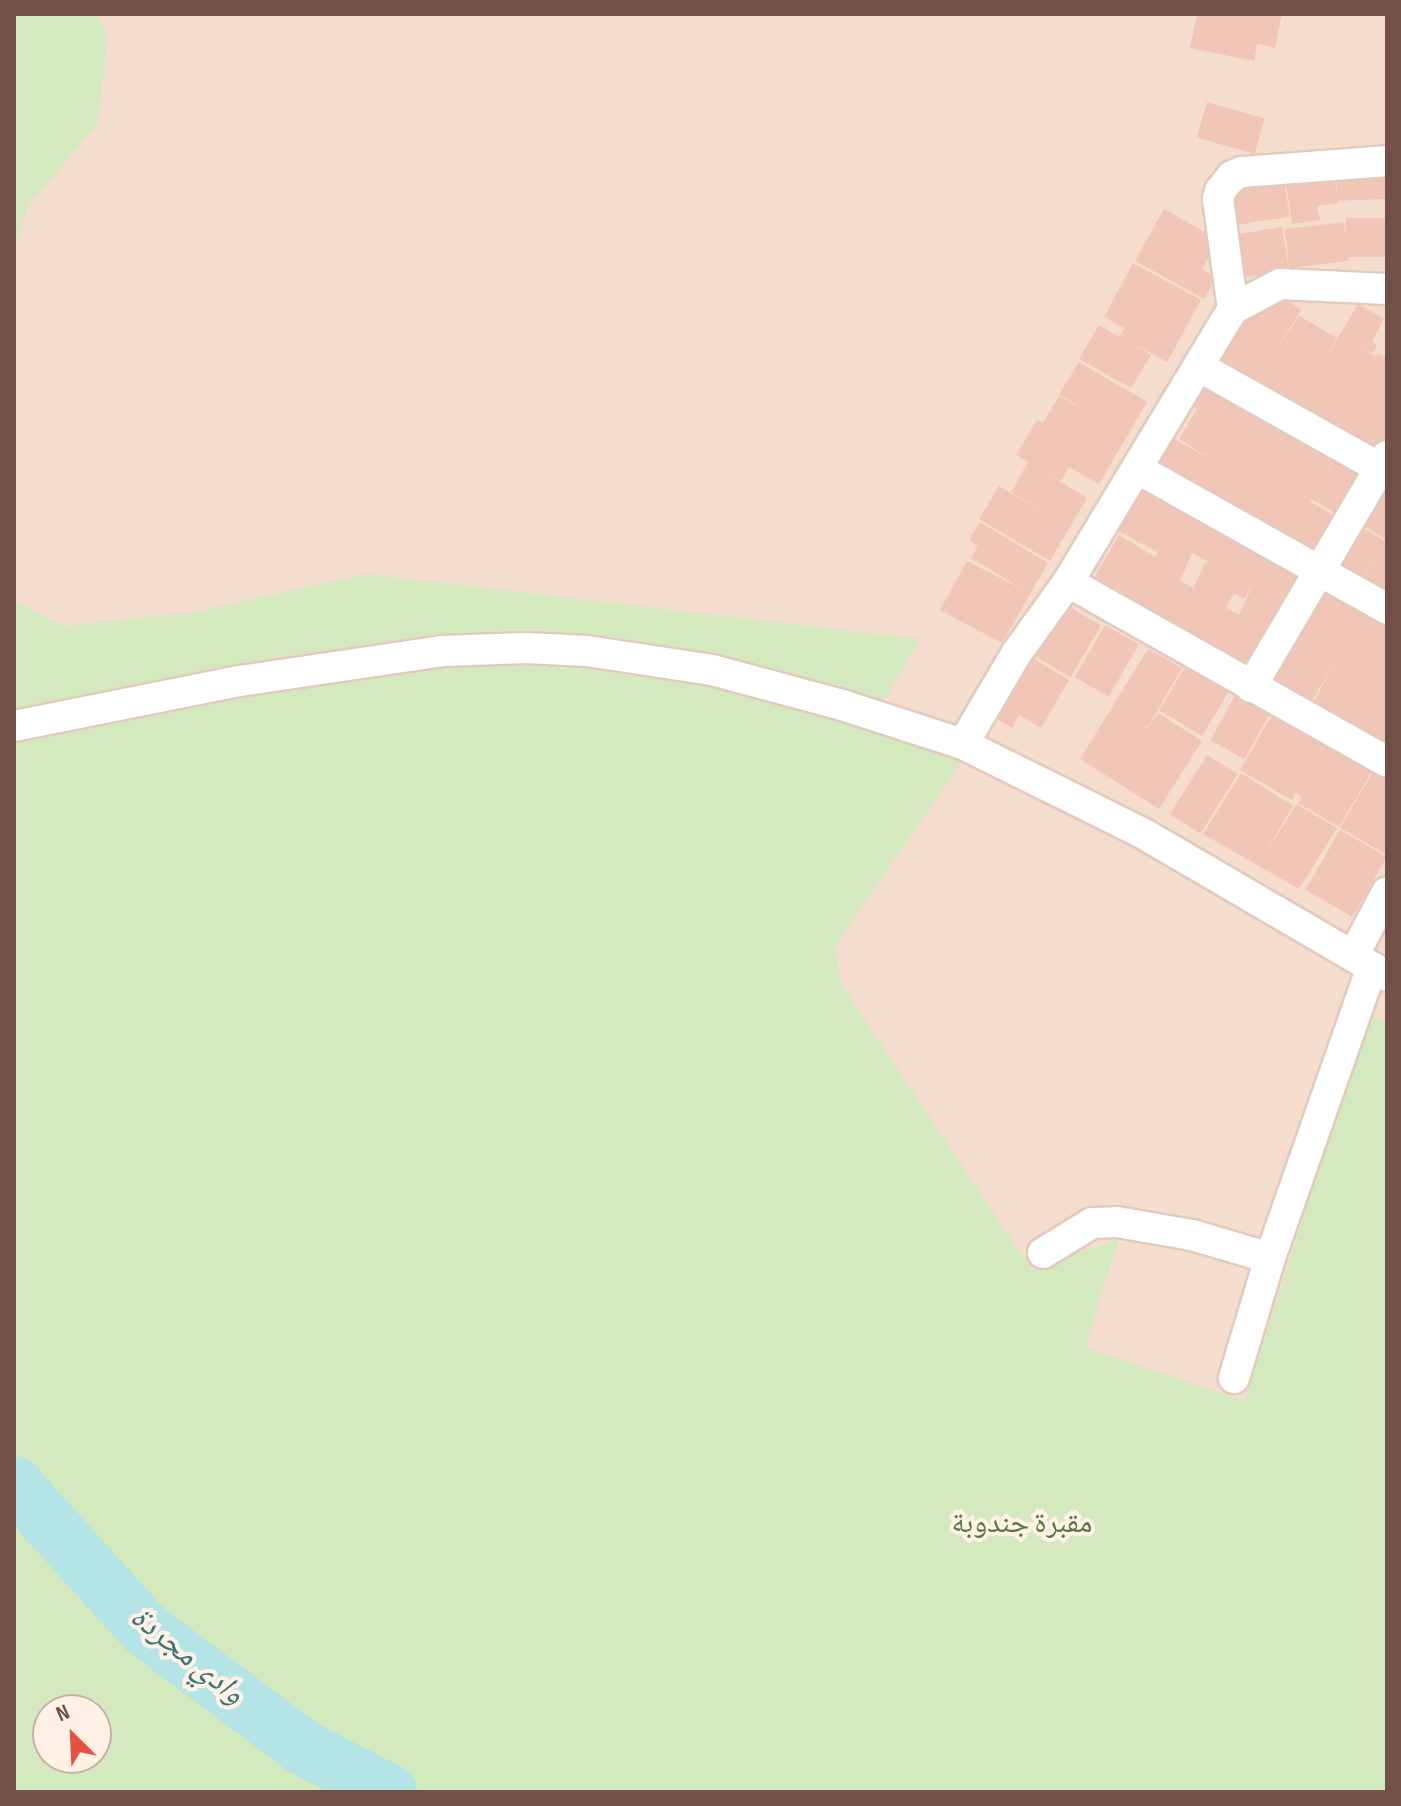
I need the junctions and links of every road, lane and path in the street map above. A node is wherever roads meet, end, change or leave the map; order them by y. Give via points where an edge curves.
1 (1387, 161) edge
2 (1387, 289) edge
3 (1233, 309) junction
4 (1198, 366) junction
5 (1385, 466) edge
6 (1138, 469) junction
7 (1321, 572) junction
8 (1068, 582) junction
9 (1387, 609) edge
10 (1251, 687) junction
11 (23, 724) edge
12 (963, 744) junction
13 (1387, 762) edge
14 (1387, 892) edge
15 (1371, 966) edge
16 (1043, 1253) dead end
17 (1270, 1258) junction
18 (1234, 1378) dead end

1 - 3 street via 1232,176 1218,199
2 - 3 street via 1280,284
3 - 4 street
4 - 5 street
4 - 6 street
5 - 7 street
6 - 7 street
6 - 8 street
7 - 9 street
7 - 10 street
8 - 10 street
8 - 12 street via 1016,654
10 - 13 street
11 - 12 street via 368,660 526,648 587,651 712,670
12 - 15 street via 1144,834
14 - 15 street
15 - 17 street
16 - 17 street via 1092,1223 1117,1222 1192,1235
17 - 18 street

